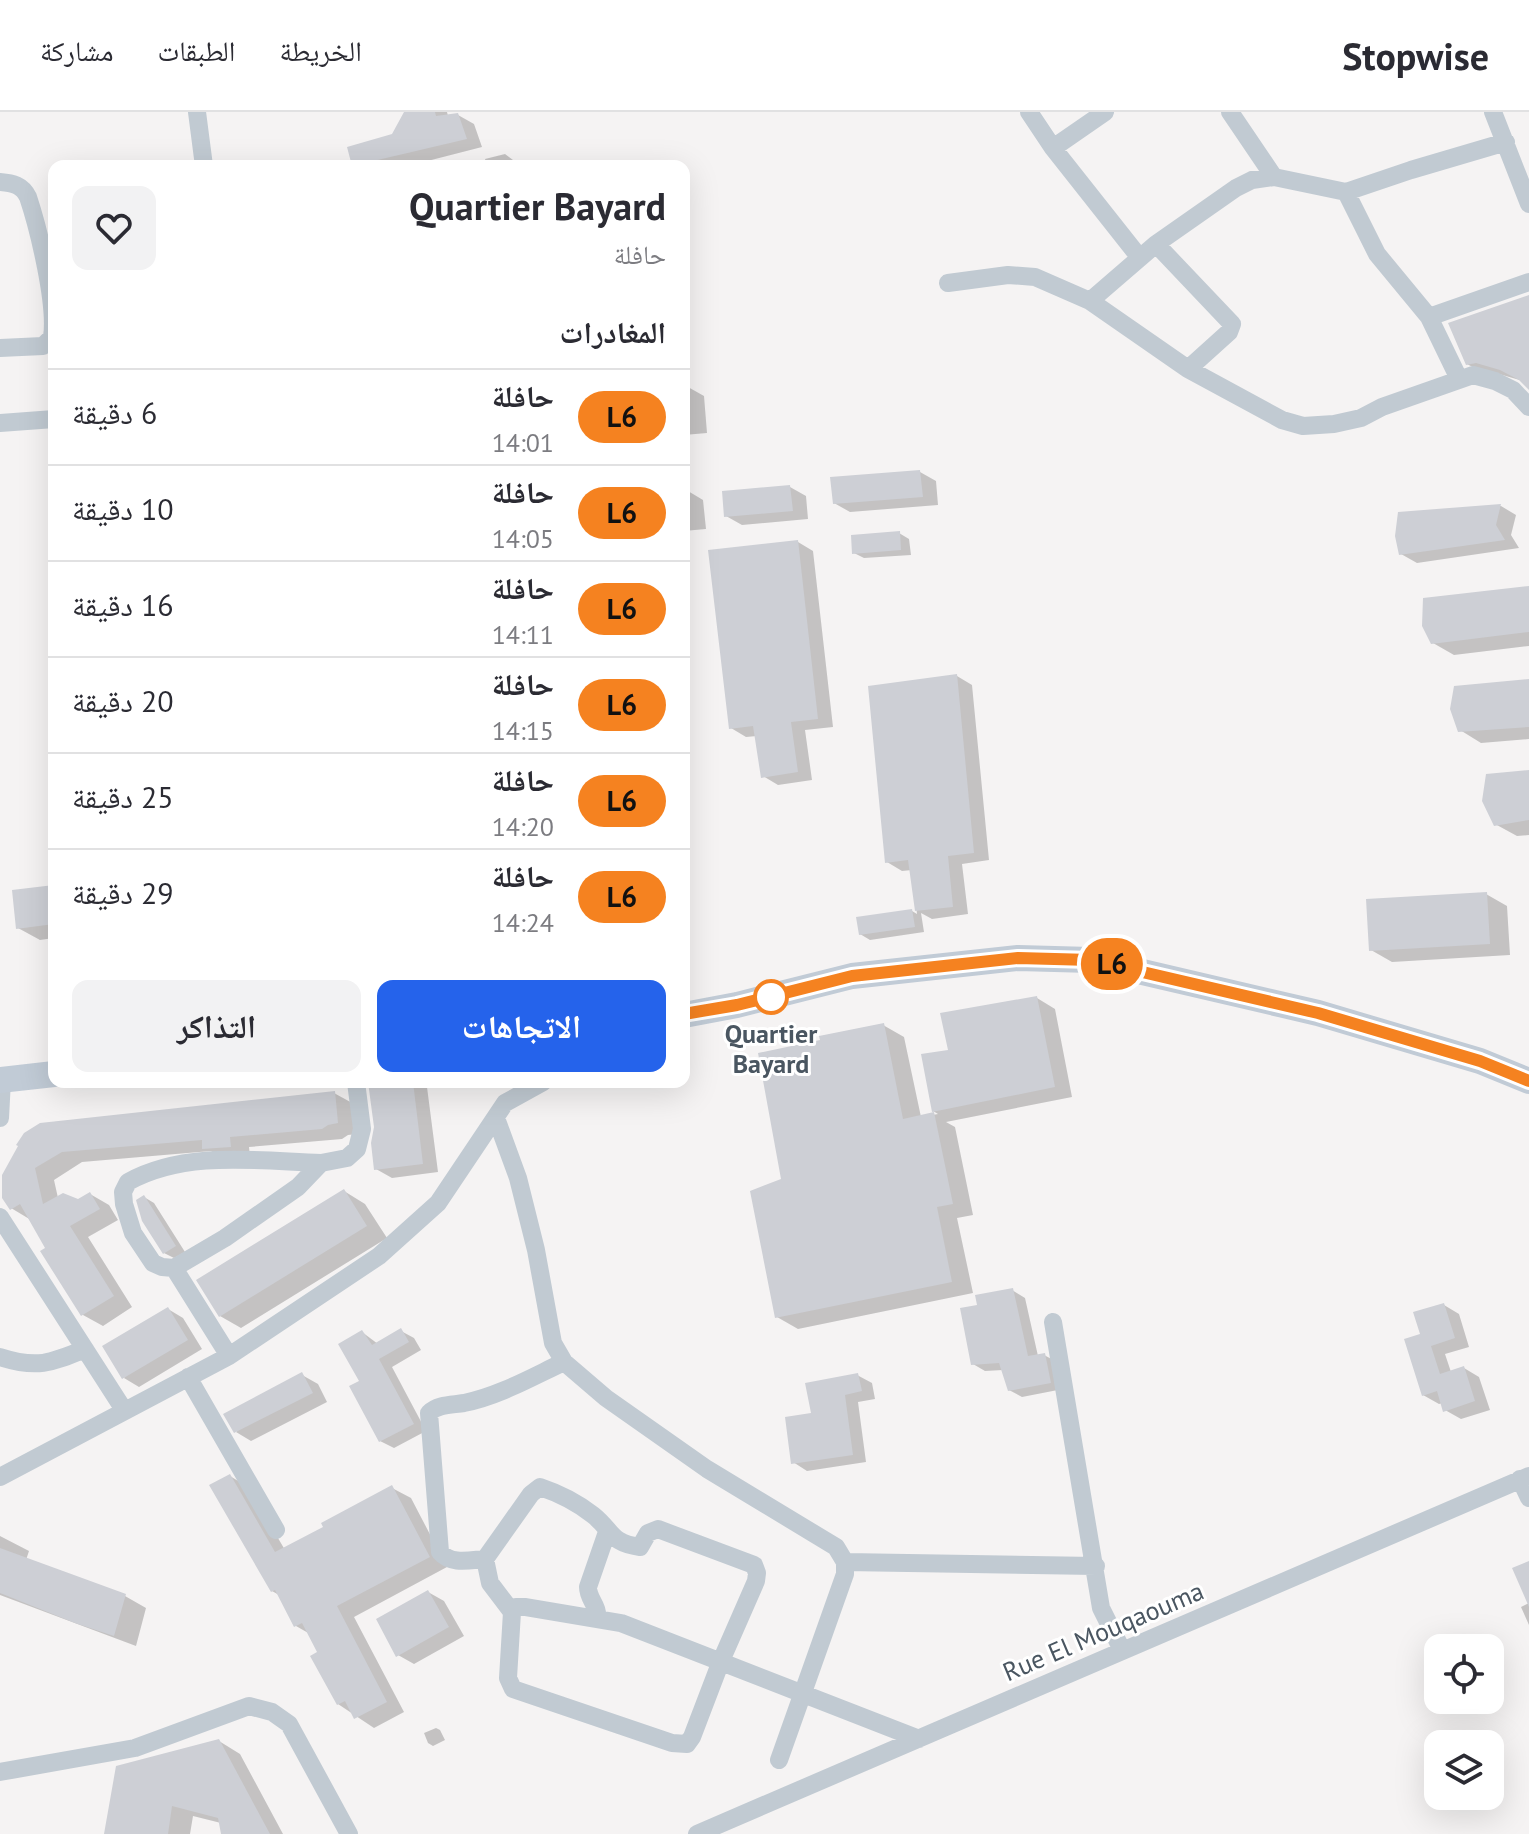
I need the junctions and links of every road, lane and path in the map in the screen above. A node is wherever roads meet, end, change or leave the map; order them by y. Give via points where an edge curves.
1 (197, 112) edge
2 (1029, 112) edge
3 (1105, 112) edge
4 (1230, 112) edge
5 (1493, 112) edge
6 (1506, 142) junction
7 (1053, 148) junction
8 (203, 160) edge
9 (1274, 177) junction
10 (0, 182) edge
11 (1346, 192) junction
12 (1529, 204) edge
13 (1156, 244) junction
14 (1140, 258) junction
15 (1529, 282) edge
16 (948, 283) dead end
17 (48, 294) edge
18 (1090, 301) junction
19 (1429, 317) junction
20 (48, 344) edge
21 (0, 348) edge
22 (1188, 369) junction
23 (1459, 379) junction
24 (1529, 407) edge
25 (48, 419) edge
26 (0, 423) edge
27 (690, 1014) edge
28 (48, 1075) edge
29 (1, 1080) edge
30 (1529, 1081) edge
31 (357, 1088) edge
32 (501, 1088) edge
33 (534, 1088) edge
34 (500, 1110) junction
35 (0, 1118) edge
36 (321, 1163) junction
37 (0, 1217) edge
38 (174, 1268) junction
39 (1053, 1322) dead end
40 (85, 1349) junction
41 (229, 1356) junction
42 (0, 1357) edge
43 (564, 1362) junction
44 (188, 1377) junction
45 (124, 1410) junction
46 (0, 1477) edge
47 (1525, 1478) edge
48 (1529, 1498) edge
49 (276, 1530) dead end
50 (607, 1532) junction
51 (485, 1559) junction
52 (845, 1562) junction
53 (1096, 1566) junction
54 (512, 1612) junction
55 (597, 1619) junction
56 (1122, 1650) junction
57 (721, 1661) junction
58 (803, 1694) junction
59 (919, 1739) junction
60 (779, 1760) dead end
61 (0, 1772) edge
62 (349, 1834) edge
63 (697, 1834) edge

1 - 8 street
2 - 7 street
3 - 7 street
4 - 9 street
5 - 6 street
6 - 11 street
6 - 12 street
7 - 14 street
9 - 11 street
9 - 13 street via 1236,188
10 - 17 street via 13,183 28,197
11 - 19 street via 1377,254
13 - 14 street
13 - 22 street via 1232,324
14 - 18 street
15 - 19 street
16 - 18 street via 1022,274
18 - 22 street
19 - 23 street
20 - 21 street
22 - 23 street via 1303,426 1361,418
23 - 24 street via 1473,375 1495,381
25 - 26 street
27 - 30 main road via 852,976 1018,958 1091,960 1318,1013 1480,1061
28 - 29 main road
29 - 35 street
31 - 36 street via 362,1129 357,1149 347,1158
32 - 34 street
33 - 34 street
34 - 41 street via 438,1203 409,1230 379,1256
34 - 43 street via 536,1250 553,1343
36 - 38 street via 298,1187
36 - 38 street via 167,1165 128,1182 124,1204 133,1233 153,1263
37 - 40 street
38 - 41 street
39 - 53 street
40 - 42 street via 49,1364
40 - 45 street
41 - 44 street
43 - 51 street via 495,1393 429,1413 440,1552 457,1561
43 - 52 street via 707,1469 836,1547
44 - 45 street
44 - 49 street
45 - 46 street
47 - 48 street
47 - 56 street, Rue El Mouqaouma
50 - 51 street via 591,1513 540,1487
50 - 55 street via 588,1587
50 - 57 street via 640,1547 648,1533 658,1529 754,1565 756,1581
51 - 54 street via 490,1583
52 - 53 street
52 - 58 street
53 - 56 street via 1101,1608
54 - 55 street via 526,1607
54 - 57 street via 508,1678 513,1689 680,1745 692,1737
55 - 57 street
56 - 59 street, Rue El Mouqaouma
57 - 58 street
58 - 59 street
58 - 60 street
59 - 63 street, Rue El Mouqaouma
61 - 62 street via 135,1748 249,1706 289,1724

